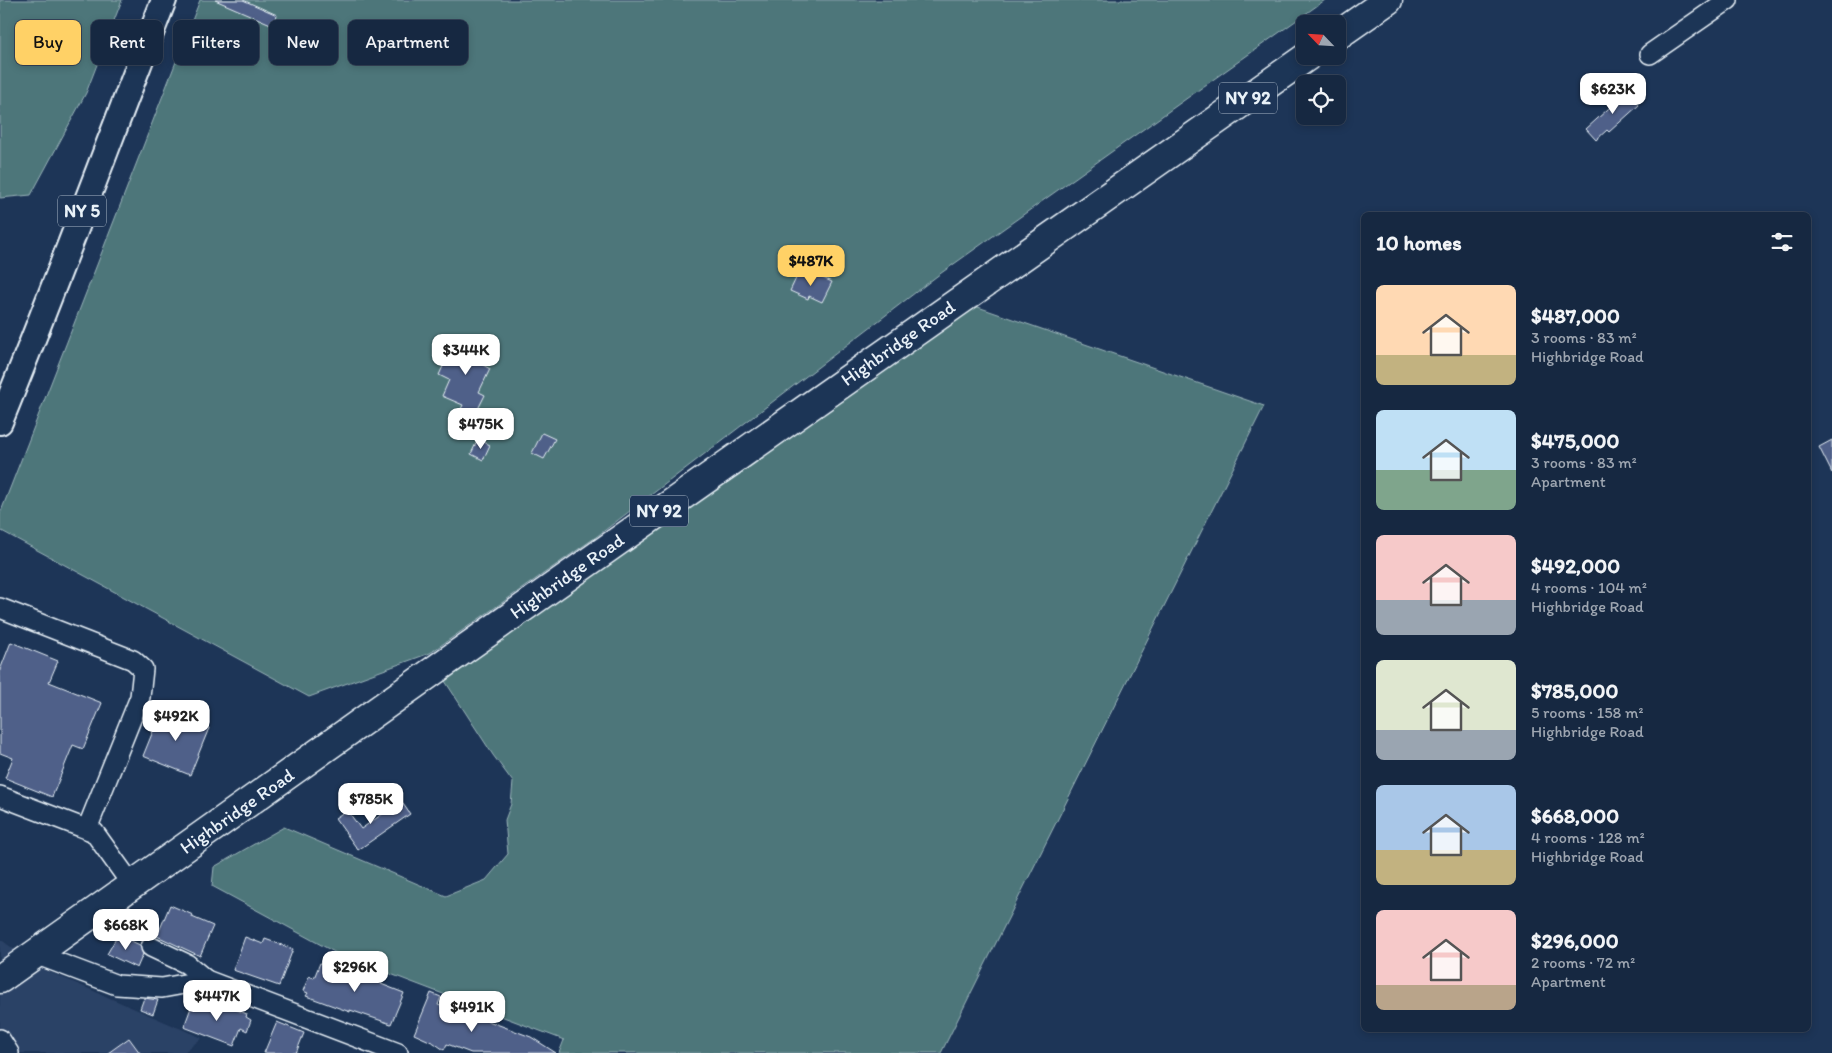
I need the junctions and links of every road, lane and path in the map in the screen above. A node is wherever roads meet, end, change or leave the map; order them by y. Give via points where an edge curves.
1 (164, 0) edge
2 (1388, 0) edge
3 (1728, 0) edge
4 (1346, 29) edge
5 (1650, 54) dead end
6 (1296, 64) edge
7 (0, 422) edge
8 (0, 608) edge
9 (0, 796) edge
10 (86, 829) junction
11 (132, 885) junction
12 (151, 947) dead end
13 (13, 965) edge
14 (206, 980) junction
15 (0, 1039) edge
16 (9, 1053) edge
17 (398, 1053) edge

1 - 7 main road, NY 5
2 - 4 highway
3 - 5 street
6 - 11 highway, Highbridge Road / NY 92
8 - 10 street via 133,660 143,668 140,697
9 - 10 street
10 - 11 street via 94,832
11 - 13 highway, Highbridge Road / NY 92
12 - 14 street via 188,964
13 - 14 street via 116,985 162,988
14 - 17 street
15 - 16 street

